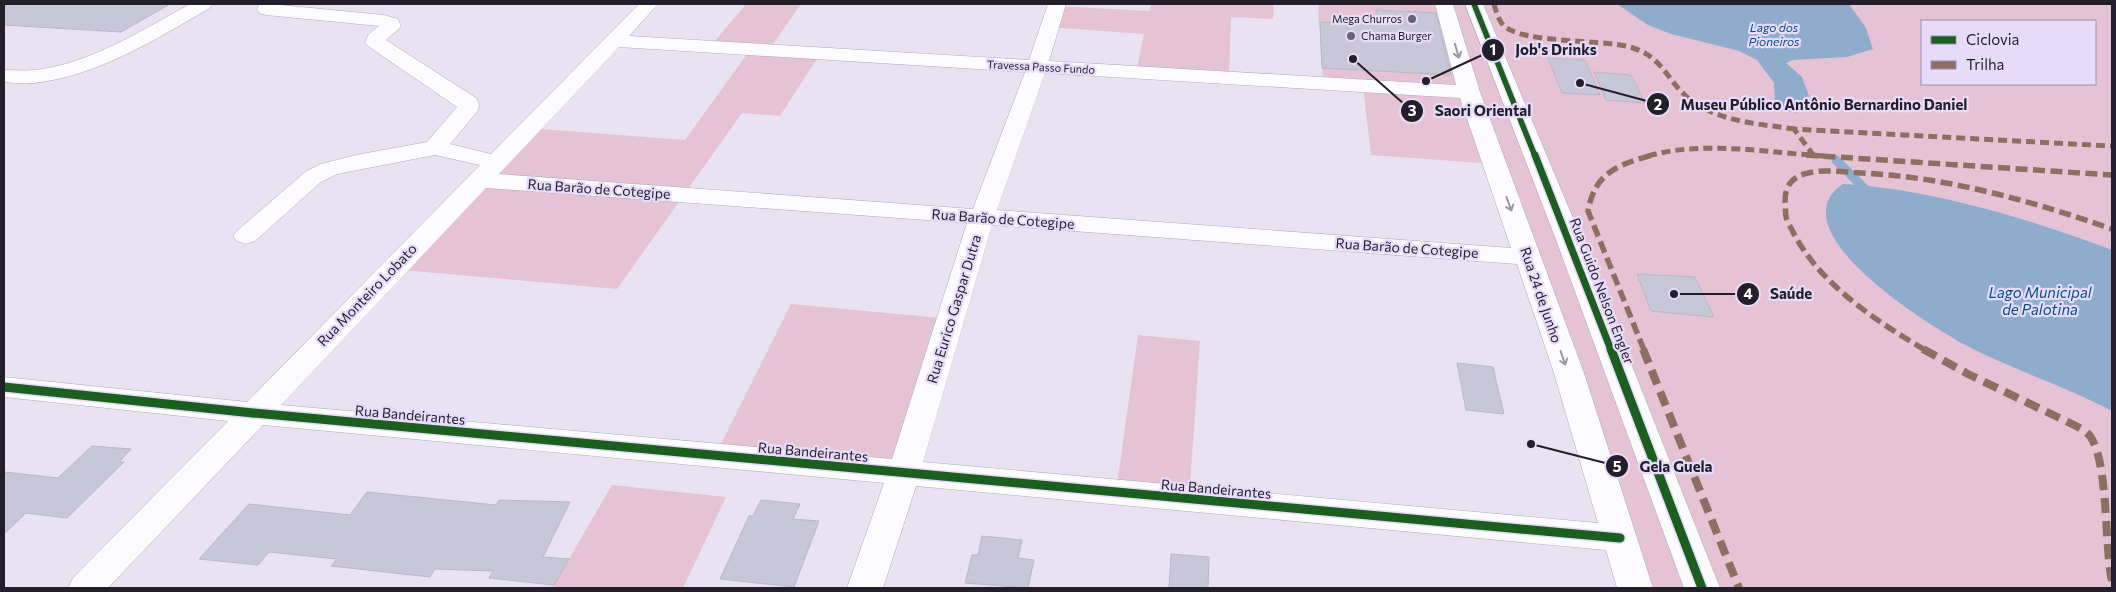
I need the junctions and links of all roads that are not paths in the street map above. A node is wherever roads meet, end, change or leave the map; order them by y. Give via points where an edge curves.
1 (203, 4) edge
2 (649, 4) edge
3 (1057, 4) edge
4 (1444, 4) edge
5 (1474, 4) edge
6 (266, 9) dead end
7 (613, 41) junction
8 (1037, 67) junction
9 (4, 76) edge
10 (1469, 92) junction
11 (434, 148) junction
12 (487, 171) junction
13 (982, 217) junction
14 (246, 236) dead end
15 (1528, 257) junction
16 (4, 387) edge
17 (253, 413) junction
18 (904, 472) junction
19 (1620, 538) junction
20 (86, 588) edge
21 (865, 588) edge
22 (1635, 588) edge
23 (1702, 588) edge

1 - 9 street via 106,55 70,69 37,77
2 - 7 street, Rua Monteiro Lobato
3 - 8 street, Rua Eurico Gaspar Dutra
4 -> 10 street, Rua 24 de Junho
5 - 23 street, Rua Guido Nelson Engler via 1568,237
6 - 11 street via 391,23 391,27 375,42 468,104
7 - 8 street, Travessa Passo Fundo
7 - 12 street, Rua Monteiro Lobato
8 - 10 street, Travessa Passo Fundo
8 - 13 street, Rua Eurico Gaspar Dutra
10 -> 15 street, Rua 24 de Junho
11 - 12 street, Rua Barão de Cotegipe
11 - 14 street via 356,162 321,173
12 - 13 street, Rua Barão de Cotegipe
12 - 17 street, Rua Monteiro Lobato
13 - 15 street, Rua Barão de Cotegipe
13 - 18 street, Rua Eurico Gaspar Dutra
15 -> 19 street, Rua 24 de Junho
16 - 17 street, Rua Bandeirantes
17 - 18 street, Rua Bandeirantes
17 - 20 street, Rua Monteiro Lobato
18 - 19 street, Rua Bandeirantes
18 - 21 street, Rua Eurico Gaspar Dutra
19 - 22 street, Rua 24 de Junho

